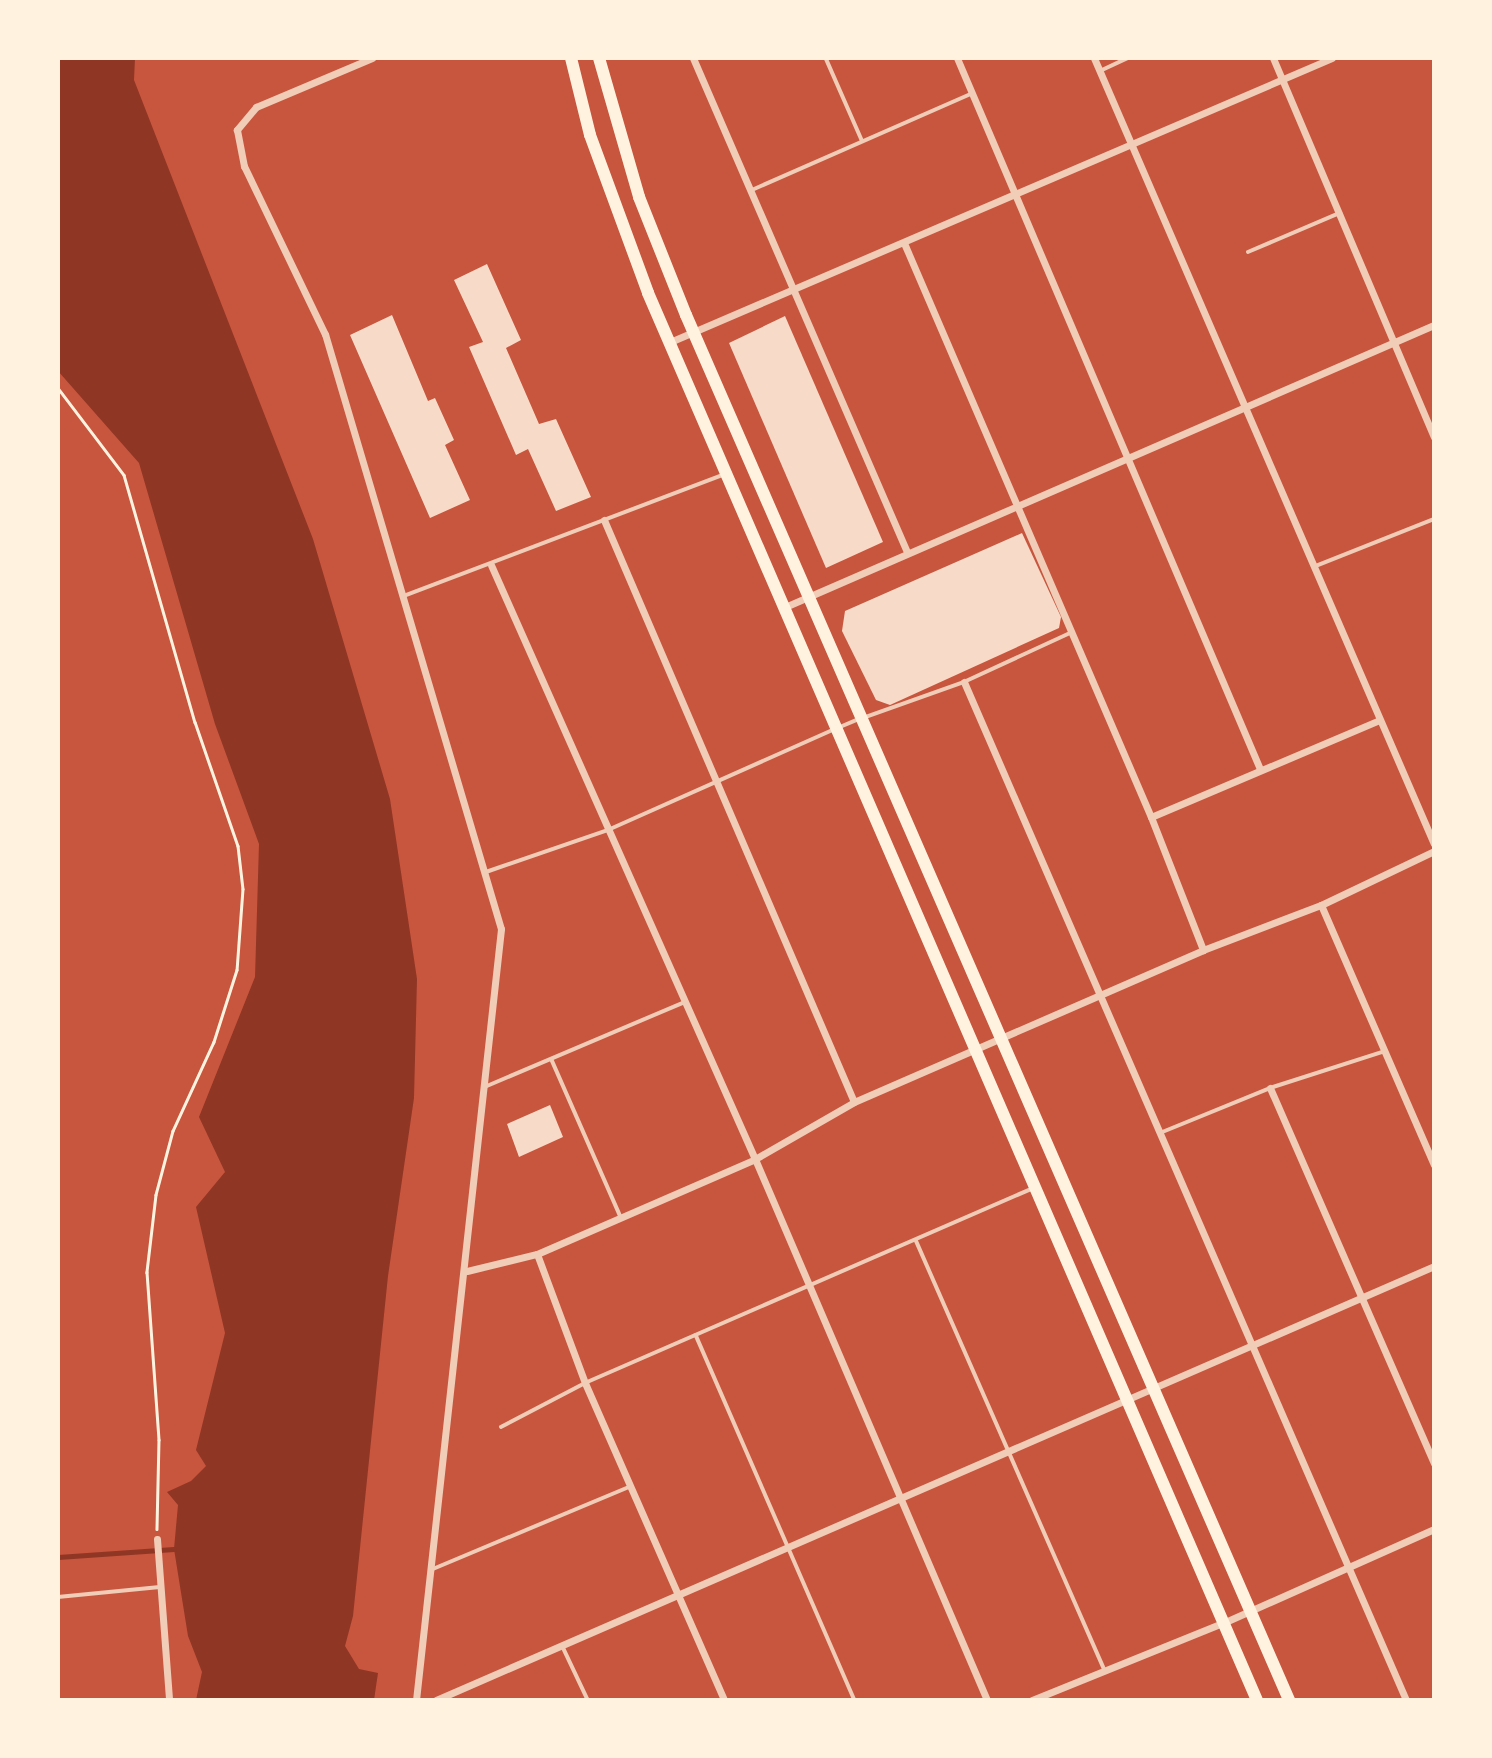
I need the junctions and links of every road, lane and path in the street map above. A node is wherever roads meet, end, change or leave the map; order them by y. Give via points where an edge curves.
1 (372, 58) edge
2 (571, 58) edge
3 (598, 58) edge
4 (693, 58) edge
5 (826, 58) edge
6 (957, 58) edge
7 (1094, 58) edge
8 (1128, 58) edge
9 (1273, 58) edge
10 (1332, 58) edge
11 (1100, 71) junction
12 (1283, 79) junction
13 (972, 93) junction
14 (862, 141) junction
15 (1129, 146) junction
16 (752, 190) junction
17 (1017, 193) junction
18 (1341, 212) junction
19 (904, 243) junction
20 (1248, 251) dead end
21 (794, 290) junction
22 (1434, 326) edge
23 (694, 332) junction
24 (670, 342) junction
25 (1394, 342) junction
26 (58, 388) edge
27 (1248, 408) junction
28 (1434, 437) edge
29 (1128, 457) junction
30 (727, 473) junction
31 (1016, 506) junction
32 (1434, 519) edge
33 (604, 520) junction
34 (907, 552) junction
35 (491, 565) junction
36 (1316, 566) junction
37 (404, 596) junction
38 (808, 596) junction
39 (785, 607) junction
40 (1070, 633) junction
41 (964, 682) junction
42 (862, 718) junction
43 (1379, 720) junction
44 (837, 728) junction
45 (1260, 769) junction
46 (720, 781) junction
47 (1151, 817) junction
48 (608, 830) junction
49 (1434, 844) edge
50 (1434, 851) edge
51 (486, 872) junction
52 (1321, 905) junction
53 (1203, 950) junction
54 (1099, 997) junction
55 (682, 1003) junction
56 (1002, 1037) junction
57 (975, 1050) junction
58 (1386, 1050) junction
59 (552, 1060) junction
60 (487, 1086) junction
61 (1270, 1088) junction
62 (855, 1102) junction
63 (1160, 1133) junction
64 (755, 1159) junction
65 (1434, 1165) edge
66 (1035, 1187) junction
67 (621, 1217) junction
68 (916, 1240) junction
69 (537, 1254) junction
70 (1434, 1266) edge
71 (467, 1271) junction
72 (810, 1286) junction
73 (1361, 1299) junction
74 (696, 1335) junction
75 (1251, 1345) junction
76 (585, 1384) junction
77 (1153, 1389) junction
78 (1125, 1402) junction
79 (501, 1427) dead end
80 (1007, 1452) junction
81 (1434, 1464) edge
82 (630, 1486) junction
83 (899, 1498) junction
84 (1434, 1529) edge
85 (157, 1539) joint
86 (787, 1545) junction
87 (1350, 1566) junction
88 (431, 1570) junction
89 (160, 1587) junction
90 (676, 1594) junction
91 (58, 1597) edge
92 (1251, 1610) junction
93 (1223, 1623) junction
94 (563, 1647) junction
95 (1104, 1668) junction
96 (459, 1696) edge
97 (169, 1700) edge
98 (416, 1700) edge
99 (436, 1700) edge
100 (588, 1700) edge
101 (724, 1700) edge
102 (855, 1700) edge
103 (988, 1700) edge
104 (1032, 1700) edge
105 (1256, 1700) edge
106 (1289, 1700) edge
107 (1406, 1700) edge

1 - 37 street via 256,107 237,130 244,166 324,334
2 - 24 main road via 590,135
3 - 23 main road via 639,197
4 - 16 street
5 - 14 lane
6 - 13 street
7 - 11 street
8 - 11 lane
9 - 12 street
10 - 12 street
11 - 15 street
12 - 15 street
12 - 18 street
13 - 14 lane
13 - 17 street
14 - 16 lane
15 - 17 street
15 - 27 street
16 - 21 street
17 - 19 street
17 - 29 street
18 - 20 lane
18 - 25 street
19 - 21 street
19 - 31 street
21 - 23 street
21 - 34 street
22 - 25 street
23 - 24 street
23 - 38 main road
24 - 30 main road
25 - 27 street
25 - 28 street
26 - 85 path via 124,475 195,722 238,846 243,889 237,970 214,1042 173,1131 146,1272 159,1440
27 - 29 street
27 - 36 street
29 - 31 street
29 - 45 street
30 - 33 lane
30 - 39 main road
31 - 34 street
31 - 40 street
32 - 36 lane
33 - 35 lane
33 - 46 street
34 - 38 street
35 - 37 lane
35 - 48 street
36 - 43 street
37 - 51 street
38 - 39 street
38 - 42 main road
39 - 44 main road
40 - 41 lane
40 - 47 street
41 - 42 lane
41 - 54 street
42 - 44 lane
42 - 56 main road
43 - 45 street
43 - 49 street
44 - 46 lane
44 - 57 main road
45 - 47 street
46 - 48 lane
46 - 62 street
47 - 53 street
48 - 51 lane
48 - 55 street
50 - 52 street
51 - 60 street via 501,929
52 - 53 street
52 - 58 street
53 - 54 street
54 - 56 street
54 - 63 street
55 - 59 lane
55 - 64 street
56 - 57 street
56 - 77 main road
57 - 62 street
57 - 66 main road
58 - 61 lane
58 - 65 street
59 - 60 lane
59 - 67 lane
60 - 71 street
61 - 63 lane
61 - 73 street
62 - 64 street
63 - 75 street
64 - 67 street
64 - 72 street
66 - 68 lane
66 - 78 main road
67 - 69 street
68 - 72 lane
68 - 80 lane
69 - 71 street
69 - 76 street
70 - 73 street
71 - 88 street
72 - 74 lane
72 - 83 street
73 - 75 street
73 - 81 street
74 - 76 lane
74 - 86 lane
75 - 77 street
75 - 87 street
76 - 79 lane
76 - 82 street
77 - 78 street
77 - 92 main road
78 - 80 street
78 - 93 main road
80 - 83 street
80 - 95 lane
82 - 88 lane
82 - 90 street
83 - 86 street
83 - 103 street
84 - 87 street
85 - 89 street
86 - 90 street
86 - 102 lane
87 - 92 street
87 - 107 street
88 - 98 street
89 - 91 lane
89 - 97 street
90 - 94 street
90 - 101 street
92 - 93 street
92 - 106 main road
93 - 95 street
93 - 105 main road
94 - 96 street
94 - 100 lane
95 - 104 street
96 - 99 street

